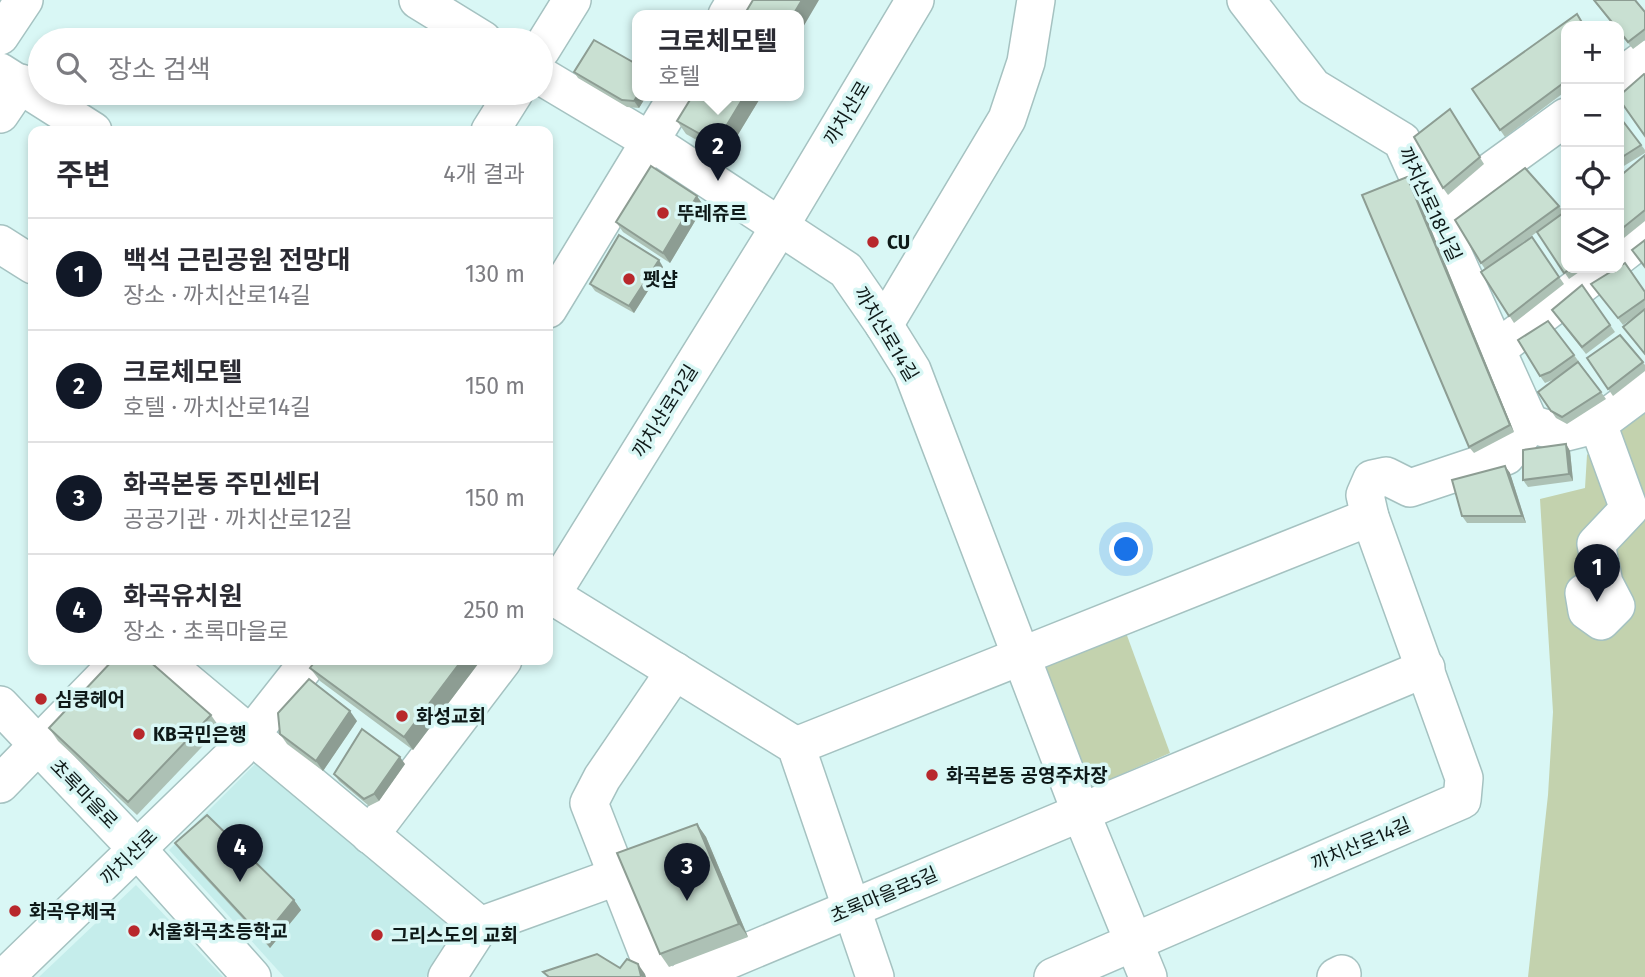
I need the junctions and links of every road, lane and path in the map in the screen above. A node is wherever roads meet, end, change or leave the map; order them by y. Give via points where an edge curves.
1 (24, 0) edge
2 (418, 0) edge
3 (572, 0) edge
4 (915, 0) edge
5 (1036, 0) edge
6 (1246, 0) edge
7 (463, 28) edge
8 (553, 31) edge
9 (0, 36) edge
10 (1645, 59) edge
11 (1624, 74) edge
12 (10, 77) edge
13 (553, 83) edge
14 (28, 89) edge
15 (674, 101) edge
16 (53, 105) edge
17 (506, 105) edge
18 (0, 114) edge
19 (1561, 121) edge
20 (85, 126) edge
21 (493, 126) edge
22 (650, 141) junction
23 (1435, 212) junction
24 (780, 226) junction
25 (1645, 236) edge
26 (0, 244) edge
27 (1624, 252) edge
28 (28, 262) edge
29 (1597, 273) edge
30 (553, 301) edge
31 (884, 324) junction
32 (1496, 349) junction
33 (1645, 389) edge
34 (1530, 424) junction
35 (1598, 424) junction
36 (1370, 517) junction
37 (1604, 583) dead end
38 (553, 590) edge
39 (553, 598) edge
40 (1022, 657) junction
41 (116, 665) edge
42 (167, 665) edge
43 (306, 665) edge
44 (499, 665) edge
45 (1426, 668) junction
46 (675, 671) junction
47 (0, 705) edge
48 (252, 734) junction
49 (38, 745) junction
50 (796, 746) junction
51 (0, 784) edge
52 (1081, 813) junction
53 (370, 835) junction
54 (137, 849) junction
55 (618, 876) junction
56 (852, 909) junction
57 (480, 926) junction
58 (1133, 942) junction
59 (5, 977) edge
60 (252, 977) edge
61 (447, 977) edge
62 (657, 977) edge
63 (688, 977) edge
64 (875, 977) edge
65 (1053, 977) edge
66 (1148, 977) edge

1 - 9 street
2 - 7 street
3 - 8 street
4 - 24 street, 까치산로
5 - 31 street via 1026,62 1007,119
6 - 23 street, 까치산로18나길 via 1313,87 1402,141
10 - 11 street
12 - 14 street
12 - 18 street
13 - 22 street, 까치산로14길
15 - 22 street
16 - 20 street
17 - 21 street
19 - 23 street
22 - 24 street, 까치산로14길
22 - 30 street
23 - 32 street, 까치산로18나길
24 - 31 street, 까치산로14길 via 846,270
24 - 38 street, 까치산로12길
25 - 27 street
26 - 28 street
29 - 32 street
31 - 40 street, 까치산로14길 via 912,370
32 - 34 street, 까치산로18나길
33 - 35 street
34 - 35 street via 1562,433
34 - 36 street, 까치산로14길 via 1506,456 1410,488 1386,476 1373,478 1366,495
35 - 37 street via 1629,509 1596,544
36 - 40 street
36 - 45 street, 까치산로14길
39 - 46 street, 까치산로12길
40 - 50 street
40 - 52 street, 까치산로14길
41 - 49 street
42 - 48 street
43 - 48 street, 까치산로
44 - 53 street
45 - 52 street
45 - 58 street, 까치산로14길 via 1464,778 1462,800
46 - 50 street, 까치산로12길
46 - 55 street via 589,803
47 - 49 street, 초록마을로
48 - 53 street
48 - 54 street, 까치산로
49 - 51 street
49 - 54 street, 초록마을로
50 - 56 street
52 - 56 street, 초록마을로5길
52 - 58 street, 까치산로14길
53 - 57 street
54 - 59 street, 까치산로
54 - 60 street, 초록마을로
55 - 57 street
55 - 62 street
56 - 63 street, 초록마을로5길
56 - 64 street
57 - 61 street
58 - 65 street
58 - 66 street, 까치산로14길

